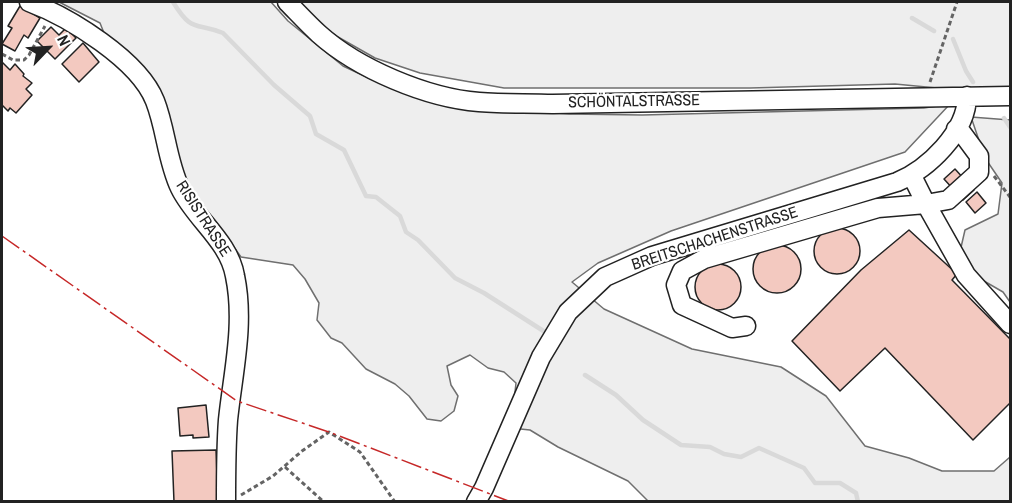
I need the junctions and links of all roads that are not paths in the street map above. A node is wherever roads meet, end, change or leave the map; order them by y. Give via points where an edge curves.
1 (29, 2) edge
2 (287, 2) edge
3 (967, 96) junction
4 (1011, 96) edge
5 (956, 129) junction
6 (912, 176) junction
7 (926, 204) junction
8 (1011, 324) edge
9 (746, 326) dead end
10 (232, 499) edge
11 (476, 501) edge

1 - 10 street, RISISTRASSE via 55,13 106,45 135,72 154,98 181,189 231,260 239,310 228,418
2 - 3 street, SCHÖNTALSTRASSE via 320,35 362,64 416,89 479,102
3 - 4 street, SCHÖNTALSTRASSE
3 - 5 street, BREITSCHACHENSTRASSE
5 - 6 street, BREITSCHACHENSTRASSE via 931,161
5 - 7 street via 979,156 979,172 948,200
6 - 7 street
6 - 11 street, BREITSCHACHENSTRASSE via 652,256 605,277 568,312 541,357
7 - 8 street via 966,275
7 - 9 street via 856,214 704,259 682,271 676,285 682,305 732,328

